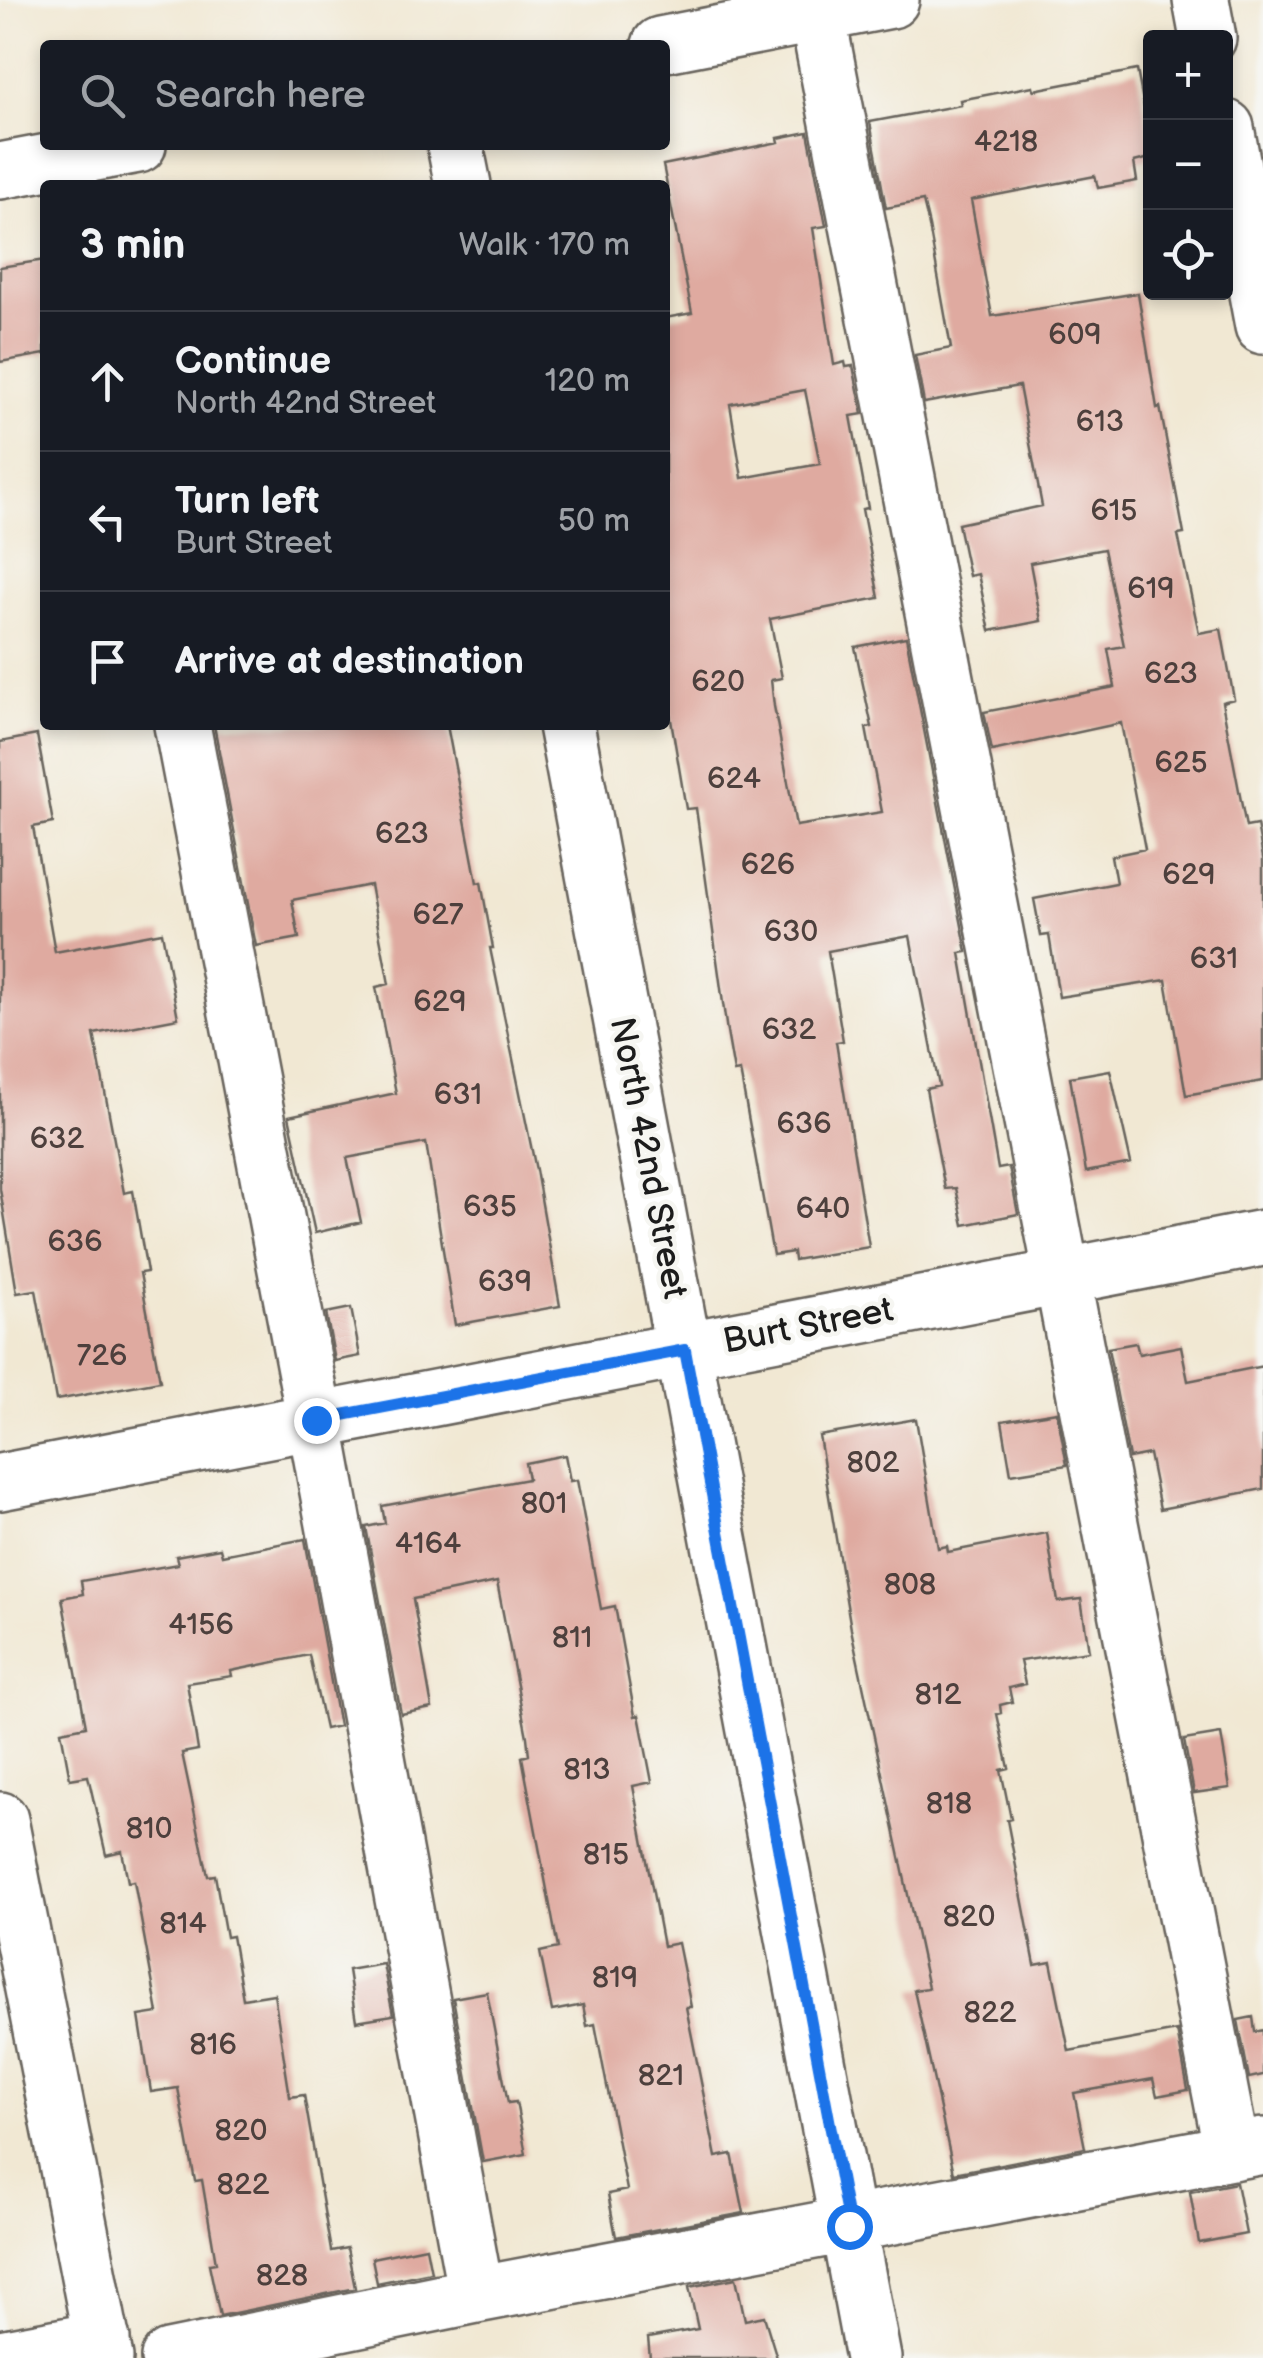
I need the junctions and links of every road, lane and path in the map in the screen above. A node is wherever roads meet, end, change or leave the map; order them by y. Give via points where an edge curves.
1 (891, 0) edge
2 (1201, 0) edge
3 (817, 14) junction
4 (1207, 30) edge
5 (670, 43) edge
6 (126, 150) edge
7 (457, 150) edge
8 (1233, 165) edge
9 (0, 171) edge
10 (76, 171) edge
11 (462, 180) edge
12 (1263, 326) edge
13 (183, 730) edge
14 (567, 730) edge
15 (1263, 1238) edge
16 (1061, 1277) junction
17 (685, 1350) junction
18 (316, 1420) junction
19 (0, 1482) edge
20 (0, 1820) edge
21 (10, 1931) edge
22 (1248, 2149) edge
23 (849, 2226) junction
24 (476, 2296) junction
25 (104, 2348) edge
26 (0, 2358) edge
27 (169, 2358) edge
28 (873, 2358) edge

1 - 3 street
2 - 4 street
3 - 5 street
3 - 16 street
6 - 10 street
7 - 11 street
8 - 12 street
9 - 10 street
13 - 18 street
14 - 17 street, North 42nd Street
15 - 16 street, Burt Street
16 - 17 street, Burt Street
16 - 22 street
17 - 18 street, Burt Street
17 - 23 street, North 42nd Street
18 - 19 street, Burt Street
18 - 24 street
20 - 21 street
21 - 25 street
22 - 23 street
23 - 24 street
23 - 28 street, North 42nd Street
24 - 27 street
25 - 26 street

